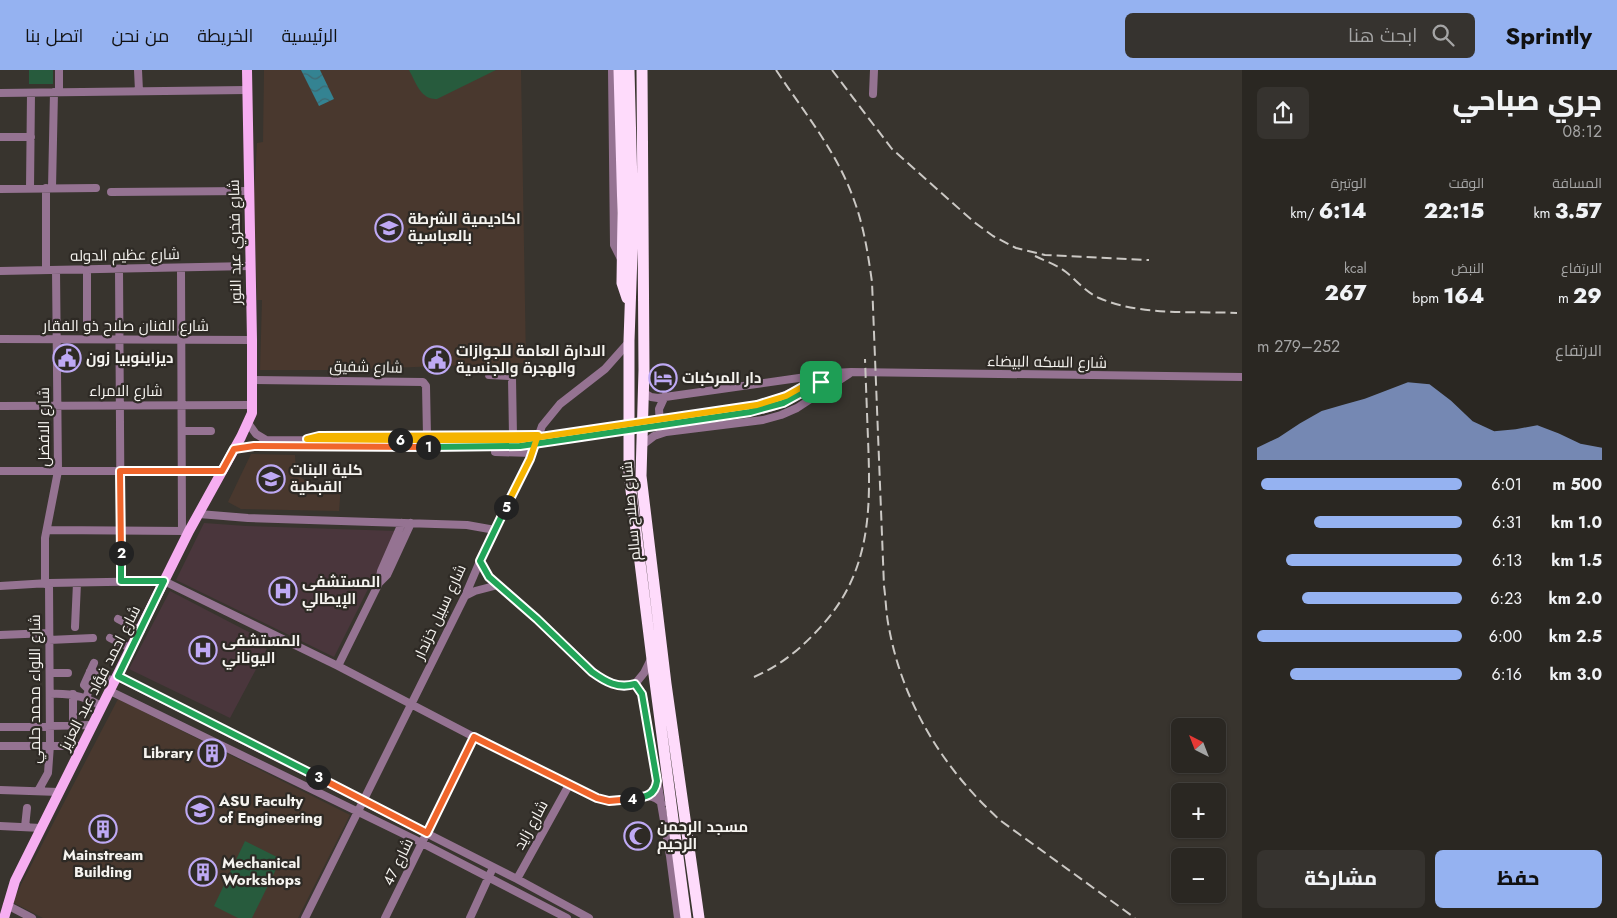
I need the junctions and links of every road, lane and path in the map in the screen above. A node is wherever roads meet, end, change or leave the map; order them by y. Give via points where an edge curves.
1 (58, 70) edge
2 (138, 70) edge
3 (247, 70) edge
4 (612, 70) edge
5 (619, 70) edge
6 (629, 70) edge
7 (635, 70) edge
8 (642, 70) edge
9 (874, 70) edge
10 (247, 90) junction
11 (139, 91) junction
12 (31, 92) junction
13 (57, 92) junction
14 (0, 93) edge
15 (873, 94) dead end
16 (641, 97) junction
17 (0, 137) edge
18 (31, 137) junction
19 (30, 188) junction
20 (49, 188) junction
21 (96, 188) dead end
22 (0, 189) edge
23 (248, 191) junction
24 (111, 192) dead end
25 (622, 262) junction
26 (250, 266) junction
27 (181, 268) junction
28 (87, 269) junction
29 (119, 269) junction
30 (0, 270) edge
31 (46, 270) junction
32 (56, 270) junction
33 (629, 303) junction
34 (0, 339) edge
35 (57, 339) junction
36 (87, 339) junction
37 (120, 339) junction
38 (181, 340) junction
39 (252, 340) junction
40 (629, 341) junction
41 (851, 372) junction
42 (834, 373) junction
43 (489, 376) dead end
44 (817, 376) junction
45 (1242, 377) edge
46 (252, 380) junction
47 (644, 393) junction
48 (665, 396) junction
49 (120, 405) junction
50 (182, 405) junction
51 (0, 406) edge
52 (58, 406) junction
53 (251, 414) junction
54 (688, 418) junction
55 (182, 430) junction
56 (210, 431) dead end
57 (664, 432) junction
58 (538, 435) junction
59 (427, 436) junction
60 (512, 441) junction
61 (305, 442) junction
62 (641, 446) junction
63 (234, 449) junction
64 (532, 453) junction
65 (0, 471) edge
66 (58, 471) junction
67 (120, 471) junction
68 (182, 471) junction
69 (222, 471) junction
70 (199, 514) junction
71 (402, 523) junction
72 (411, 523) junction
73 (47, 530) junction
74 (121, 530) junction
75 (495, 530) junction
76 (186, 531) junction
77 (480, 561) junction
78 (121, 581) junction
79 (164, 581) junction
80 (77, 583) junction
81 (379, 583) junction
82 (46, 584) junction
83 (498, 585) junction
84 (0, 586) edge
85 (465, 596) junction
86 (118, 619) dead end
87 (75, 627) dead end
88 (140, 631) junction
89 (0, 635) edge
90 (49, 636) junction
91 (94, 638) dead end
92 (110, 638) dead end
93 (76, 639) junction
94 (76, 648) dead end
95 (132, 649) junction
96 (652, 659) junction
97 (338, 666) junction
98 (68, 673) dead end
99 (50, 674) junction
100 (114, 683) junction
101 (637, 687) junction
102 (50, 694) junction
103 (73, 694) junction
104 (658, 696) junction
105 (86, 698) junction
106 (174, 704) junction
107 (411, 704) junction
108 (102, 707) junction
109 (167, 718) junction
110 (73, 725) junction
111 (93, 725) junction
112 (50, 726) junction
113 (0, 727) edge
114 (474, 737) junction
115 (50, 745) junction
116 (0, 746) edge
117 (82, 746) junction
118 (657, 781) junction
119 (569, 785) junction
120 (0, 790) edge
121 (38, 791) junction
122 (60, 792) junction
123 (649, 796) junction
124 (364, 801) junction
125 (662, 804) junction
126 (27, 808) dead end
127 (358, 812) junction
128 (0, 826) edge
129 (25, 827) junction
130 (42, 828) junction
131 (427, 833) junction
132 (422, 843) junction
133 (494, 867) junction
134 (489, 877) junction
135 (517, 879) junction
136 (7, 905) junction
137 (0, 915) edge
138 (3, 918) edge
139 (32, 918) edge
140 (305, 918) edge
141 (385, 918) edge
142 (470, 918) edge
143 (567, 918) edge
144 (588, 918) edge
145 (678, 918) edge
146 (686, 918) edge
147 (699, 918) edge

1 - 13 street
2 - 11 street
3 - 10 main road, شارع فخري عبد النور
4 - 25 street via 614,245
5 - 25 highway
6 - 33 highway, شارع صلاح سالم via 633,224
7 - 16 highway, شارع صلاح سالم
8 - 16 highway
9 - 15 street
10 - 11 street
10 - 23 main road, شارع فخري عبد النور
11 - 13 street
12 - 13 street
12 - 14 street
12 - 18 street
13 - 20 street
16 - 47 highway, شارع صلاح سالم
17 - 18 street
18 - 19 street
19 - 20 street
19 - 22 street
20 - 21 street
20 - 31 street
23 - 24 street
23 - 26 main road, شارع فخري عبد النور
25 - 33 highway via 622,283
26 - 27 street, شارع عظيم الدوله
26 - 39 main road, شارع فخري عبد النور
27 - 29 street, شارع عظيم الدوله
27 - 38 street
28 - 29 street, شارع عظيم الدوله
28 - 32 street, شارع عظيم الدوله
28 - 36 street
29 - 37 street
30 - 31 street, شارع عظيم الدوله
31 - 32 street, شارع عظيم الدوله
32 - 35 street, شارع الافضل
33 - 40 highway, شارع صلاح سالم
34 - 35 street, شارع الفنان صلاح ذو الفقار
35 - 36 street, شارع الفنان صلاح ذو الفقار
35 - 52 street, شارع الافضل
36 - 37 street, شارع الفنان صلاح ذو الفقار
37 - 38 street, شارع الفنان صلاح ذو الفقار
37 - 49 street
38 - 39 street, شارع الفنان صلاح ذو الفقار
38 - 50 street
39 - 46 main road, شارع فخري عبد النور
40 - 58 street, شارع سبيل خزندار via 605,369 560,404
40 - 96 highway, شارع صلاح سالم via 629,474
41 - 42 street, شارع السكه البيضاء
41 - 45 street, شارع السكه البيضاء
41 - 57 street via 781,415
42 - 44 street, شارع السكه البيضاء
42 - 54 street via 798,396 773,407
43 - 60 street via 512,378
44 - 48 street, شارع السكه البيضاء
44 - 54 street via 794,392 767,403
46 - 53 main road, شارع فخري عبد النور
46 - 59 street, شارع شفيق via 423,382 426,386
47 - 48 street, شارع السكه البيضاء via 654,398
47 - 62 highway, شارع صلاح سالم
48 - 57 street via 658,414
49 - 50 street, شارع الامراء
49 - 52 street, شارع الامراء
49 - 67 street
50 - 53 street, شارع الامراء
50 - 55 street
51 - 52 street, شارع الامراء
52 - 66 street, شارع الافضل
53 - 61 street via 256,434 266,440
53 - 63 main road, شارع احمد فؤاد عبد العزيز
54 - 60 street, bridge
55 - 56 street
55 - 68 street
57 - 62 street
58 - 60 street
58 - 64 street, شارع سبيل خزندار
59 - 60 street
59 - 61 street via 319,436
60 - 61 street
61 - 63 street
61 - 64 street
62 - 147 highway, شارع صلاح سالم via 644,507
63 - 69 main road, شارع احمد فؤاد عبد العزيز
64 - 75 street, شارع سبيل خزندار
65 - 66 street
66 - 67 street
66 - 73 street, شارع الافضل
67 - 68 street
67 - 74 street
68 - 69 street
68 - 76 street
69 - 70 main road, شارع احمد فؤاد عبد العزيز
70 - 71 street
70 - 76 main road, شارع احمد فؤاد عبد العزيز
71 - 72 street
71 - 81 street
72 - 75 street
72 - 81 street via 387,575
73 - 74 street
73 - 82 street, شارع الافضل
74 - 76 street
74 - 78 street
75 - 77 street, شارع سبيل خزندار
76 - 79 main road, شارع احمد فؤاد عبد العزيز
77 - 83 street via 486,574
77 - 85 street, شارع سبيل خزندار
78 - 79 street
78 - 80 street
79 - 88 main road, شارع احمد فؤاد عبد العزيز
79 - 97 street
80 - 82 street
80 - 87 street
81 - 97 street
82 - 84 street
82 - 90 street, شارع اللواء محمد حلمي
83 - 85 street
83 - 101 street via 601,679 620,686
85 - 107 street, شارع سبيل خزندار
86 - 88 street
88 - 95 main road, شارع احمد فؤاد عبد العزيز
89 - 90 street
90 - 93 street
90 - 99 street, شارع اللواء محمد حلمي
91 - 93 street
92 - 95 street
93 - 94 street
95 - 100 main road, شارع احمد فؤاد عبد العزيز
96 - 101 street
96 - 104 highway, شارع صلاح سالم
97 - 107 street
98 - 99 street
99 - 102 street, شارع اللواء محمد حلمي
100 - 105 street via 92,667 84,685 89,690
100 - 106 street
100 - 108 main road, شارع احمد فؤاد عبد العزيز
100 - 109 street
101 - 104 street
101 - 118 street via 643,697
102 - 103 street
102 - 112 street, شارع اللواء محمد حلمي
103 - 105 street
103 - 110 street
104 - 146 highway, شارع صلاح سالم
105 - 108 street
106 - 109 street
106 - 124 street
107 - 114 street
107 - 124 street, شارع سبيل خزندار
108 - 111 main road, شارع احمد فؤاد عبد العزيز
109 - 127 street
110 - 111 street
110 - 112 street
111 - 117 main road, شارع احمد فؤاد عبد العزيز
112 - 113 street
112 - 115 street, شارع اللواء محمد حلمي
114 - 119 street
114 - 131 street, شارع 47
115 - 116 street
115 - 117 street
115 - 121 street, شارع اللواء محمد حلمي via 48,773
117 - 122 main road, شارع احمد فؤاد عبد العزيز
118 - 123 street
118 - 125 street
119 - 123 street via 609,801
119 - 135 street, شارع زايد
120 - 121 street
121 - 122 street
122 - 130 main road, شارع احمد فؤاد عبد العزيز
123 - 125 street
124 - 127 street, شارع سبيل خزندار
124 - 131 street
125 - 145 street
126 - 129 street
127 - 132 street
127 - 140 street, شارع سبيل خزندار
128 - 129 street
129 - 130 street
130 - 136 main road, شارع احمد فؤاد عبد العزيز via 15,881
131 - 132 street, شارع 47
131 - 133 street
132 - 134 street
132 - 141 street, شارع 47
133 - 134 street
133 - 135 street
134 - 142 street
134 - 143 street
135 - 144 street
136 - 138 main road, شارع احمد فؤاد عبد العزيز
136 - 139 street
137 - 138 main road

